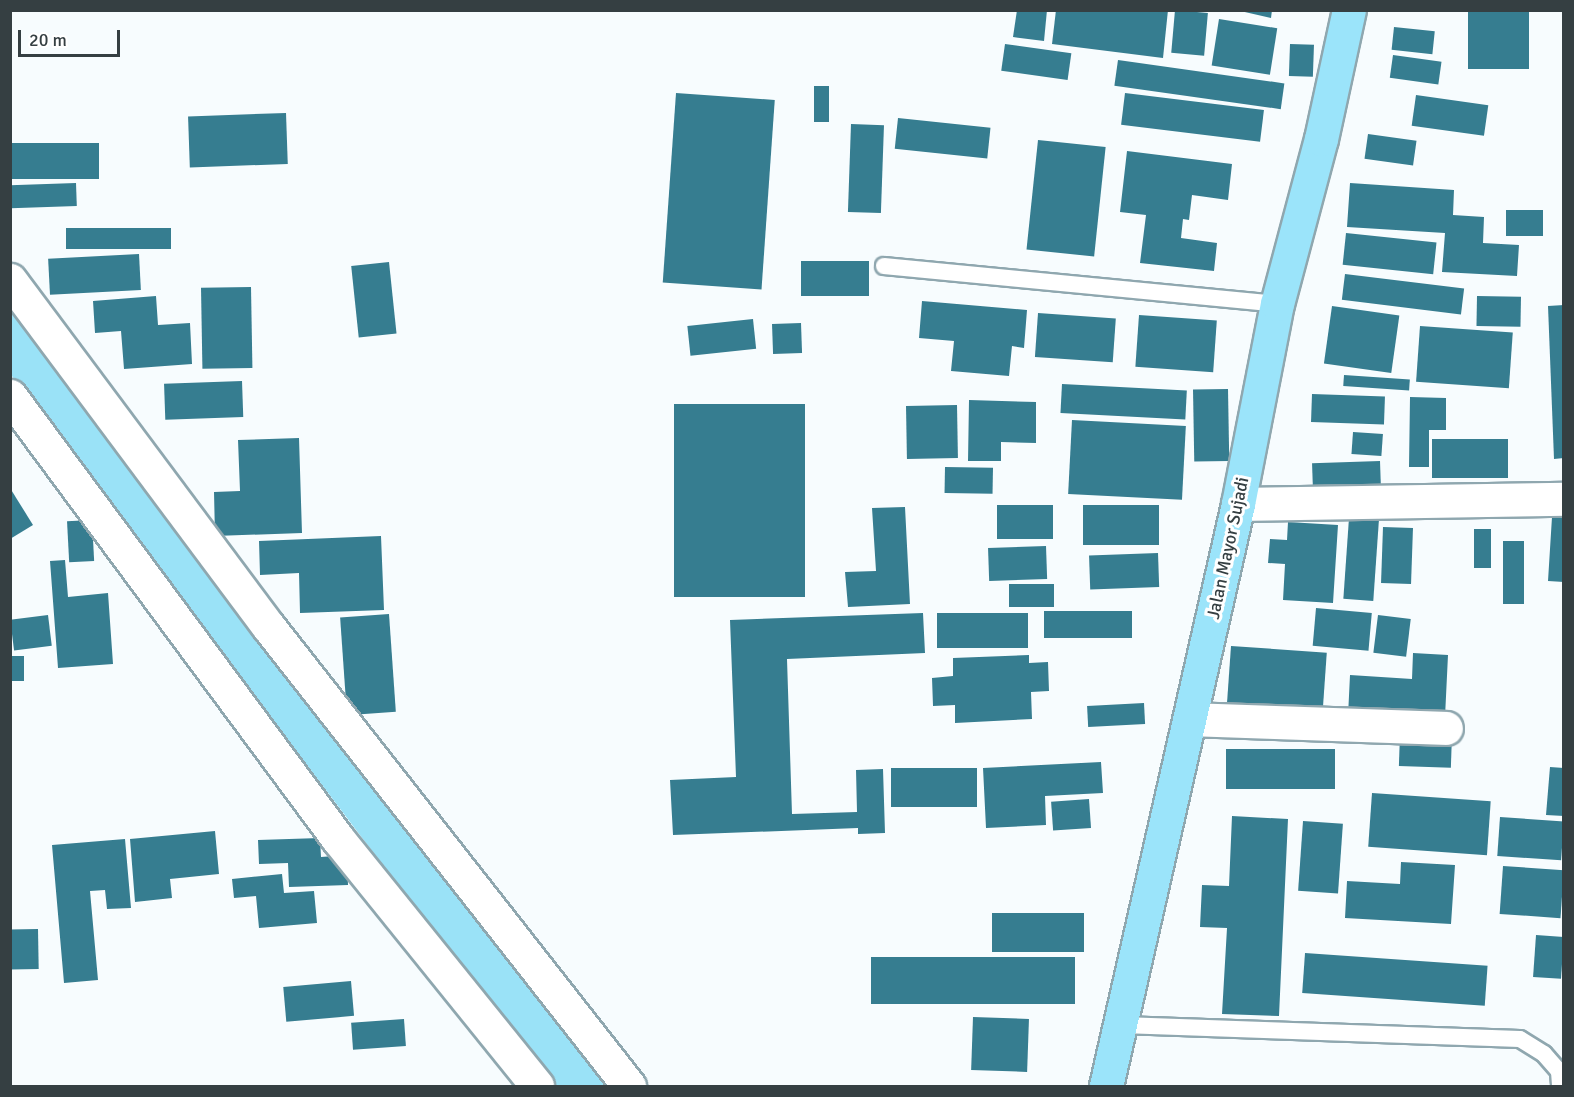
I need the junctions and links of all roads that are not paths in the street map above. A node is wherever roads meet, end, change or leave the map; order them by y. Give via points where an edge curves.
1 (1349, 10) edge
2 (884, 266) dead end
3 (10, 280) edge
4 (1277, 304) junction
5 (10, 396) edge
6 (1563, 499) edge
7 (1238, 504) junction
8 (1190, 719) junction
9 (1446, 728) dead end
10 (1122, 1025) junction
11 (537, 1086) edge
12 (629, 1086) edge
13 (1106, 1086) edge
14 (1560, 1086) edge

1 - 4 highway, Jalan Mayor Sujadi via 1321,139
2 - 4 lane
3 - 12 street via 268,626
4 - 7 highway, Jalan Mayor Sujadi
5 - 11 street via 338,839
6 - 7 street
7 - 8 highway, Jalan Mayor Sujadi
8 - 9 street
8 - 10 highway, Jalan Mayor Sujadi
10 - 13 highway, Jalan Mayor Sujadi
10 - 14 lane via 1520,1039 1544,1054 1559,1071

